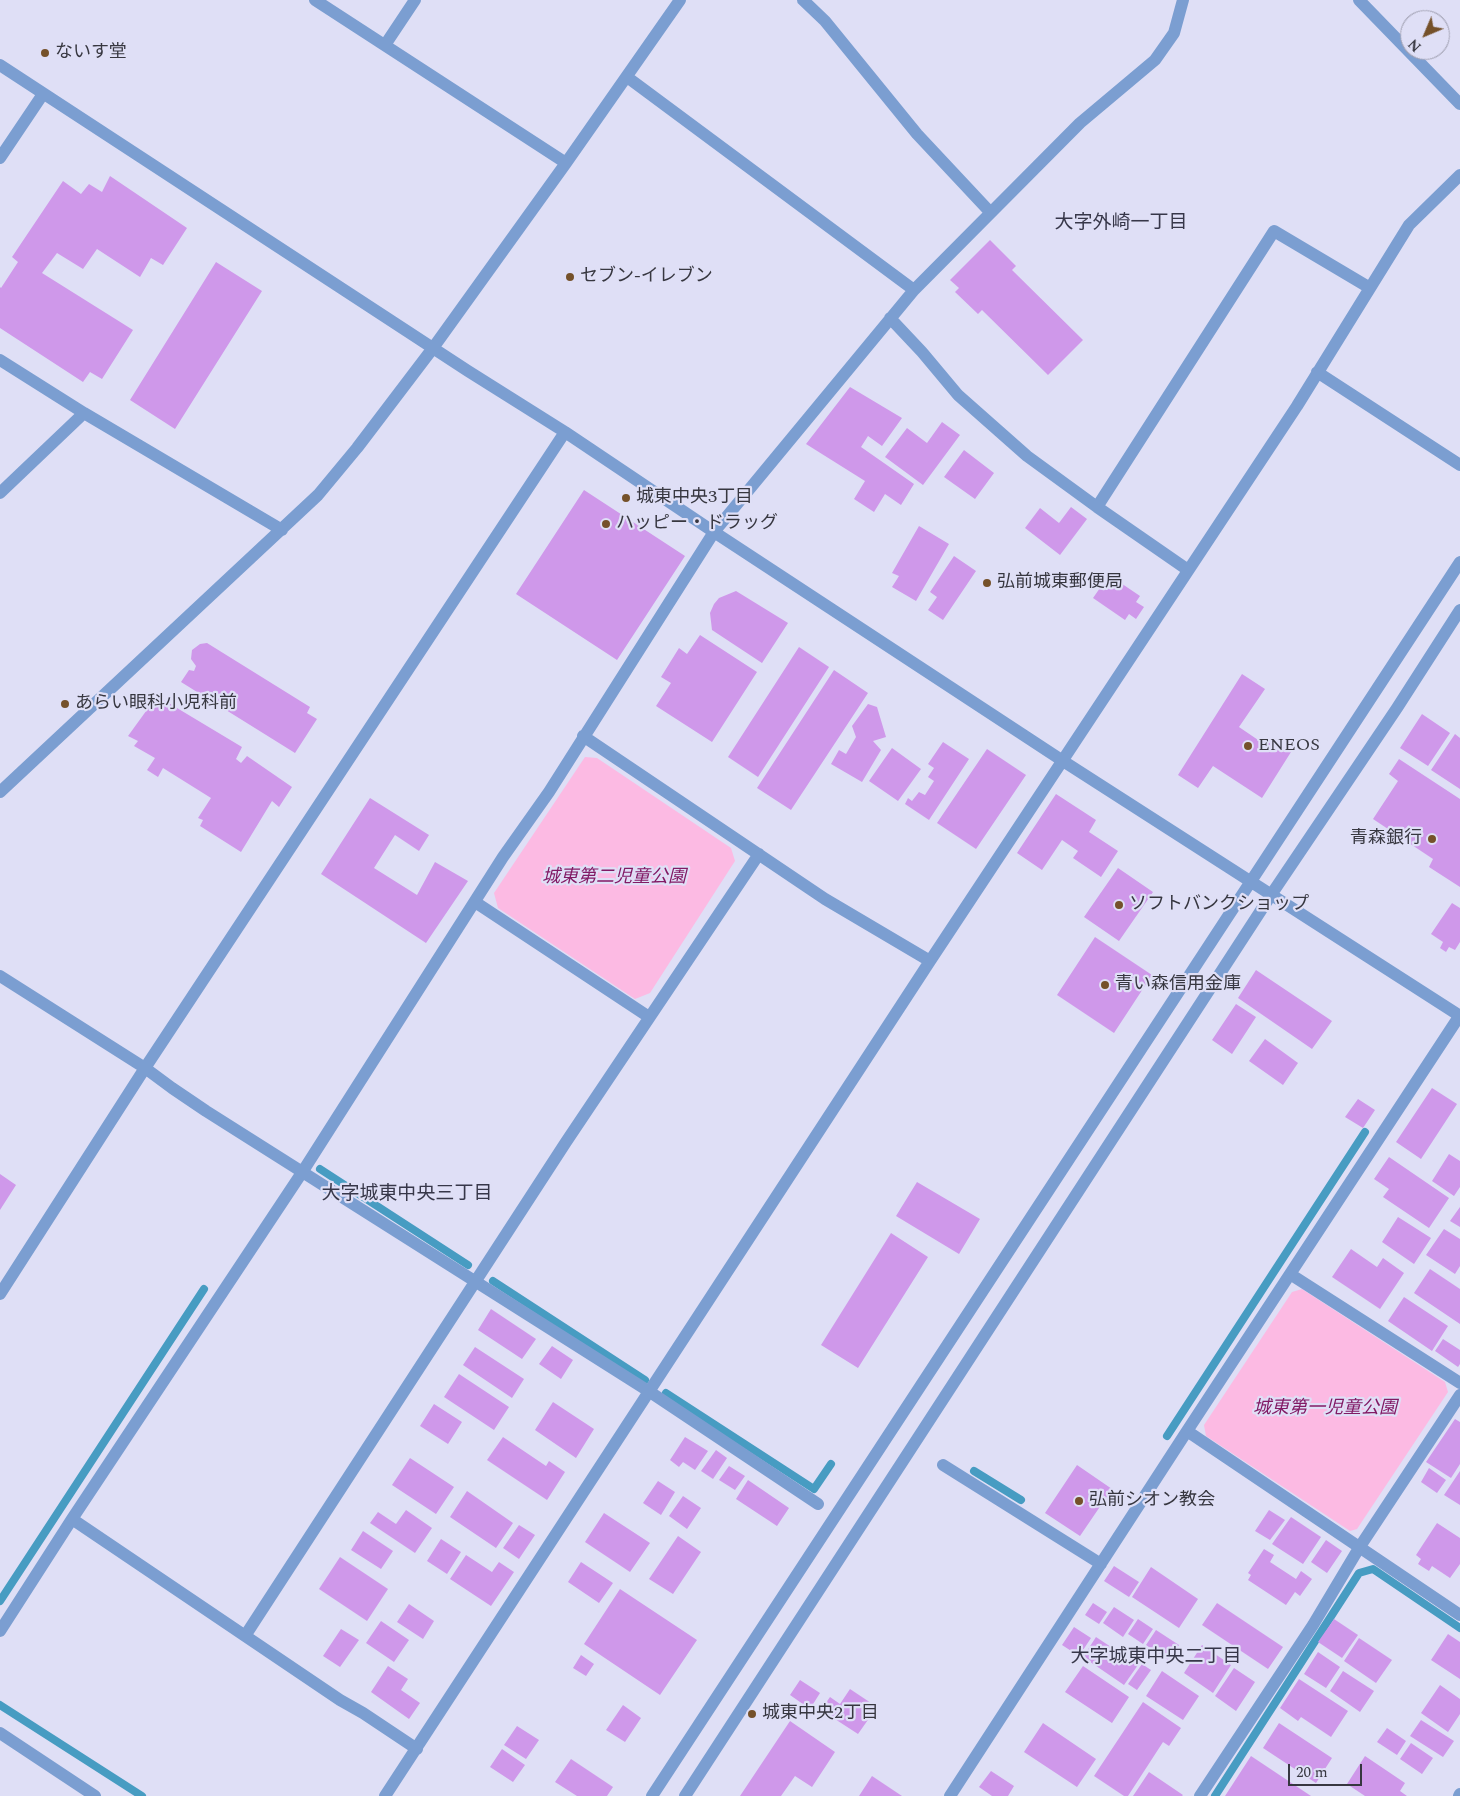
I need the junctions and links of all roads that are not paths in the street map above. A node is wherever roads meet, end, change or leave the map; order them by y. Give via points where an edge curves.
1 (316, 0) edge
2 (415, 0) edge
3 (680, 0) edge
4 (803, 0) edge
5 (1184, 0) edge
6 (1358, 0) edge
7 (385, 45) junction
8 (0, 65) edge
9 (627, 77) junction
10 (43, 94) junction
11 (1460, 104) edge
12 (0, 158) edge
13 (566, 163) junction
14 (1460, 175) edge
15 (990, 212) junction
16 (1370, 288) junction
17 (914, 290) junction
18 (890, 318) junction
19 (433, 348) junction
20 (0, 360) edge
21 (1317, 372) junction
22 (84, 413) junction
23 (565, 432) junction
24 (1460, 465) edge
25 (0, 493) edge
26 (1096, 507) junction
27 (282, 530) junction
28 (714, 532) junction
29 (1460, 562) edge
30 (1188, 570) junction
31 (1460, 610) edge
32 (583, 736) junction
33 (1063, 761) junction
34 (0, 792) edge
35 (759, 854) junction
36 (1250, 881) junction
37 (1271, 895) junction
38 (475, 902) junction
39 (930, 961) junction
40 (0, 976) edge
41 (1460, 1016) edge
42 (649, 1017) junction
43 (145, 1068) junction
44 (303, 1171) junction
45 (1290, 1274) junction
46 (475, 1281) junction
47 (0, 1294) edge
48 (1460, 1383) edge
49 (650, 1392) junction
50 (1460, 1395) edge
51 (1187, 1431) junction
52 (944, 1465) dead end
53 (818, 1504) dead end
54 (72, 1519) junction
55 (1359, 1548) junction
56 (1101, 1564) junction
57 (1460, 1615) edge
58 (0, 1631) edge
59 (245, 1636) junction
60 (0, 1733) edge
61 (417, 1749) junction
62 (952, 1792) edge
63 (95, 1796) edge
64 (385, 1796) edge
65 (652, 1796) edge
66 (685, 1796) edge
67 (966, 1796) edge
68 (1200, 1796) edge

1 - 7 street
2 - 7 street
3 - 9 street
4 - 15 street via 917,134
5 - 15 street via 1174,33 1155,60 1080,123
6 - 11 street
7 - 13 street
8 - 10 street
9 - 13 street
9 - 17 street
10 - 12 street
10 - 19 street
13 - 19 street
14 - 16 street via 1409,225
15 - 17 street
16 - 21 street
16 - 26 street via 1274,231
17 - 18 street
18 - 26 street via 958,395 1027,456
18 - 28 street
19 - 23 street
19 - 27 street via 357,448 318,495
20 - 22 street
21 - 24 street
21 - 30 street
22 - 25 street
22 - 27 street
23 - 28 street
23 - 43 street
26 - 30 street
27 - 34 street
28 - 32 street
28 - 33 street
29 - 36 street
30 - 33 street
31 - 37 street
32 - 35 street
32 - 38 street
33 - 36 street
33 - 39 street
35 - 39 street via 825,899
35 - 42 street
36 - 37 street
36 - 65 street
37 - 41 street
37 - 66 street
38 - 42 street
38 - 44 street
39 - 49 street
40 - 43 street
41 - 45 street
42 - 46 street
43 - 44 street
43 - 47 street
44 - 46 street
44 - 54 street
45 - 48 street
45 - 51 street
46 - 49 street
46 - 59 street
49 - 53 street
49 - 61 street
50 - 55 street
51 - 55 street
51 - 56 street
52 - 56 street
54 - 58 street
54 - 59 street
55 - 57 street
55 - 68 street via 1313,1625
56 - 62 street
59 - 61 street
60 - 63 street
61 - 64 street
62 - 67 street

